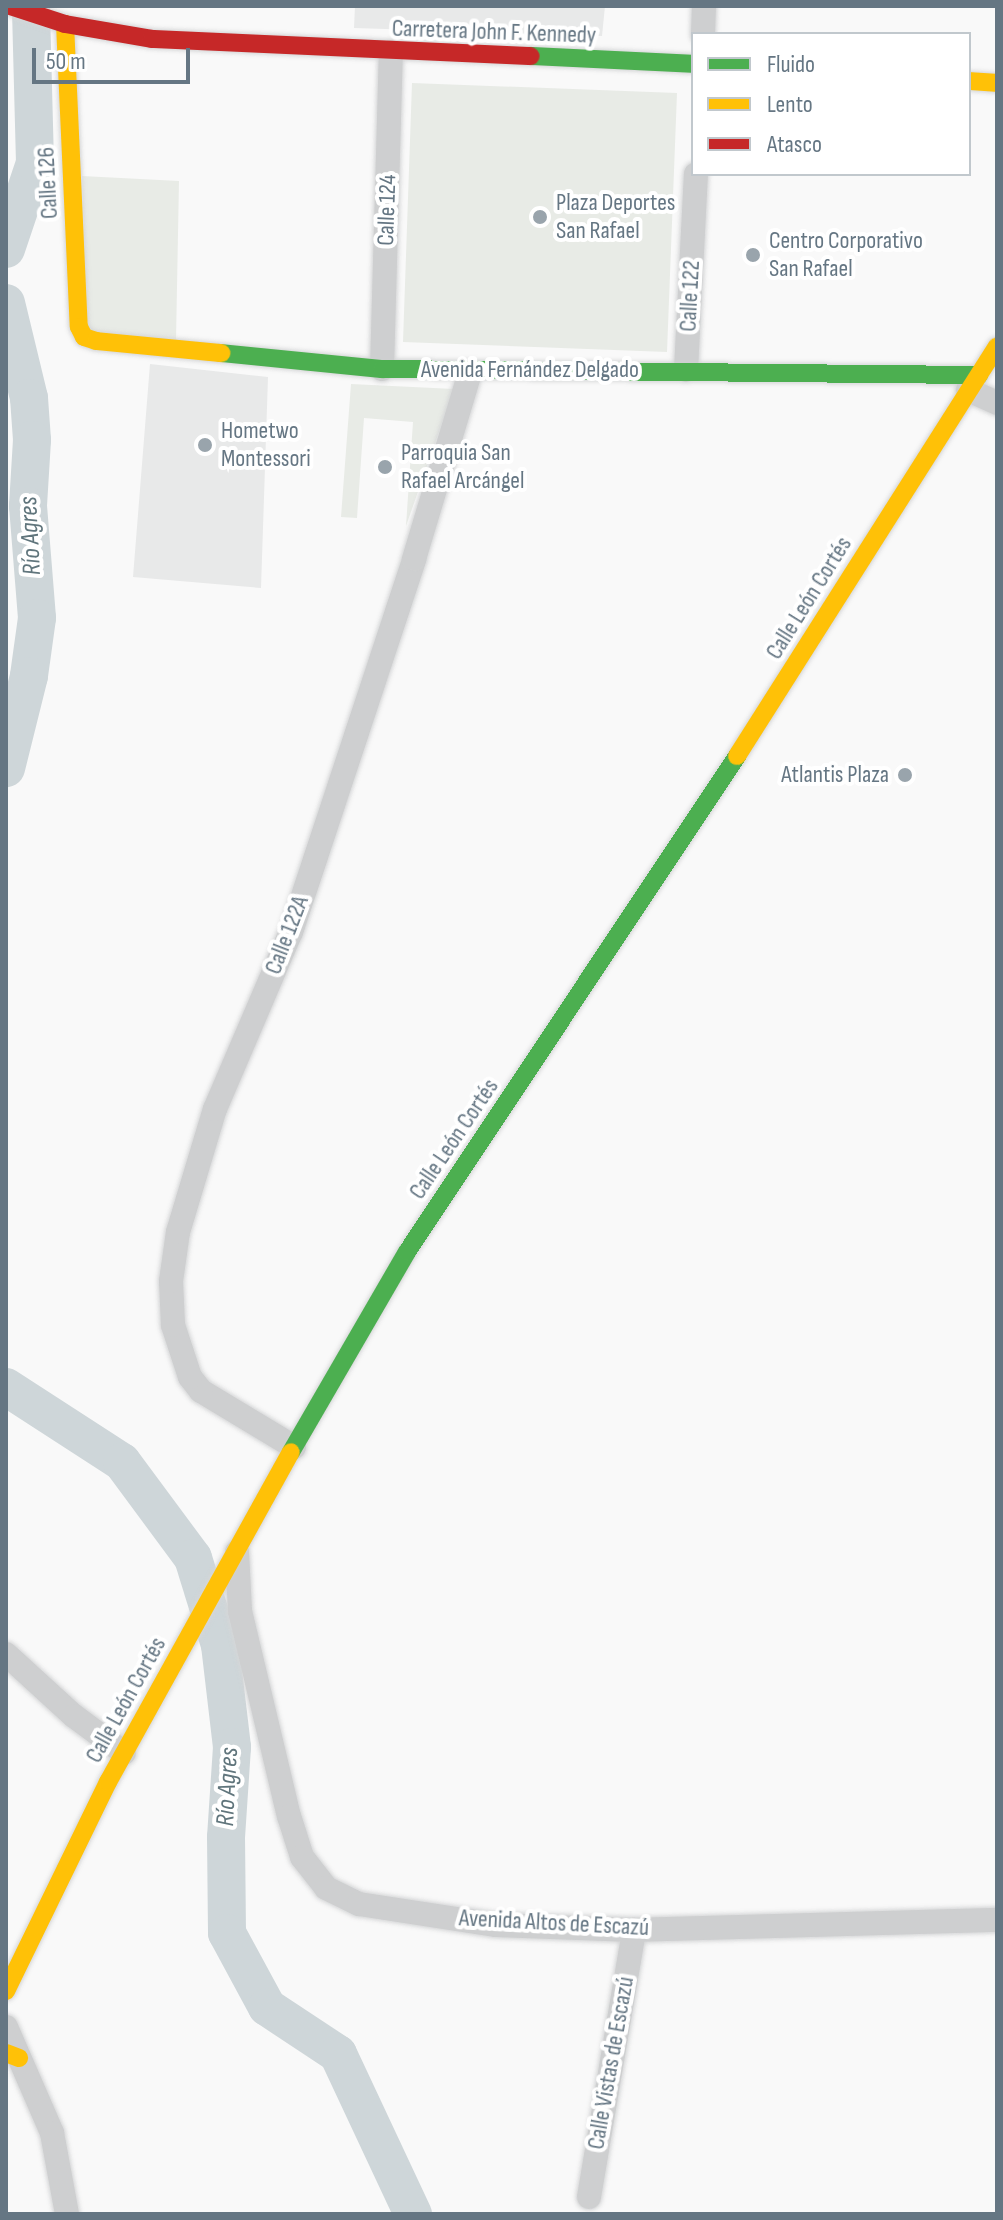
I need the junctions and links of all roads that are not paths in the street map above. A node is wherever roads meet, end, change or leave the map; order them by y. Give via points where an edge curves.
1 (10, 6) edge
2 (704, 6) edge
3 (65, 24) junction
4 (703, 32) edge
5 (391, 52) junction
6 (691, 64) edge
7 (971, 81) edge
8 (997, 83) edge
9 (696, 176) edge
10 (84, 337) joint
11 (997, 346) edge
12 (382, 369) junction
13 (686, 370) junction
14 (470, 372) junction
15 (974, 383) junction
16 (997, 403) edge
17 (294, 1447) junction
18 (236, 1549) junction
19 (6, 1654) edge
20 (124, 1753) junction
21 (997, 1920) edge
22 (634, 1930) junction
23 (6, 1991) edge
24 (6, 2027) edge
25 (13, 2056) edge
26 (589, 2197) dead end
27 (67, 2214) edge

1 - 3 main road, Carretera John F. Kennedy
2 - 4 street
3 - 5 main road, Carretera John F. Kennedy via 166,40
3 - 10 main road, Calle 126 via 79,327
5 - 6 main road, Carretera John F. Kennedy
5 - 12 street, Calle 124
7 - 8 main road
9 - 13 street, Calle 122
10 - 12 main road, Avenida Fernández Delgado
11 - 15 main road, Calle León Cortés
12 - 14 main road, Avenida Fernández Delgado
13 - 14 main road, Avenida Fernández Delgado
13 - 15 main road, Avenida Fernández Delgado
14 - 17 street, Calle 122A via 291,932 215,1109 178,1232 171,1281 173,1325 190,1377 201,1391
15 - 16 street, Avenida Fernández Delgado
15 - 17 main road, Calle León Cortés via 765,713 407,1252
17 - 18 main road, Calle León Cortés
18 - 20 main road, Calle León Cortés
18 - 22 street, Avenida Altos de Escazú via 240,1611 289,1816 302,1857 326,1888 359,1904 496,1925
19 - 20 street
20 - 23 main road, Calle León Cortés
21 - 22 street, Avenida Altos de Escazú
22 - 26 street, Calle Vistas de Escazú
24 - 25 street
25 - 27 street via 52,2133

